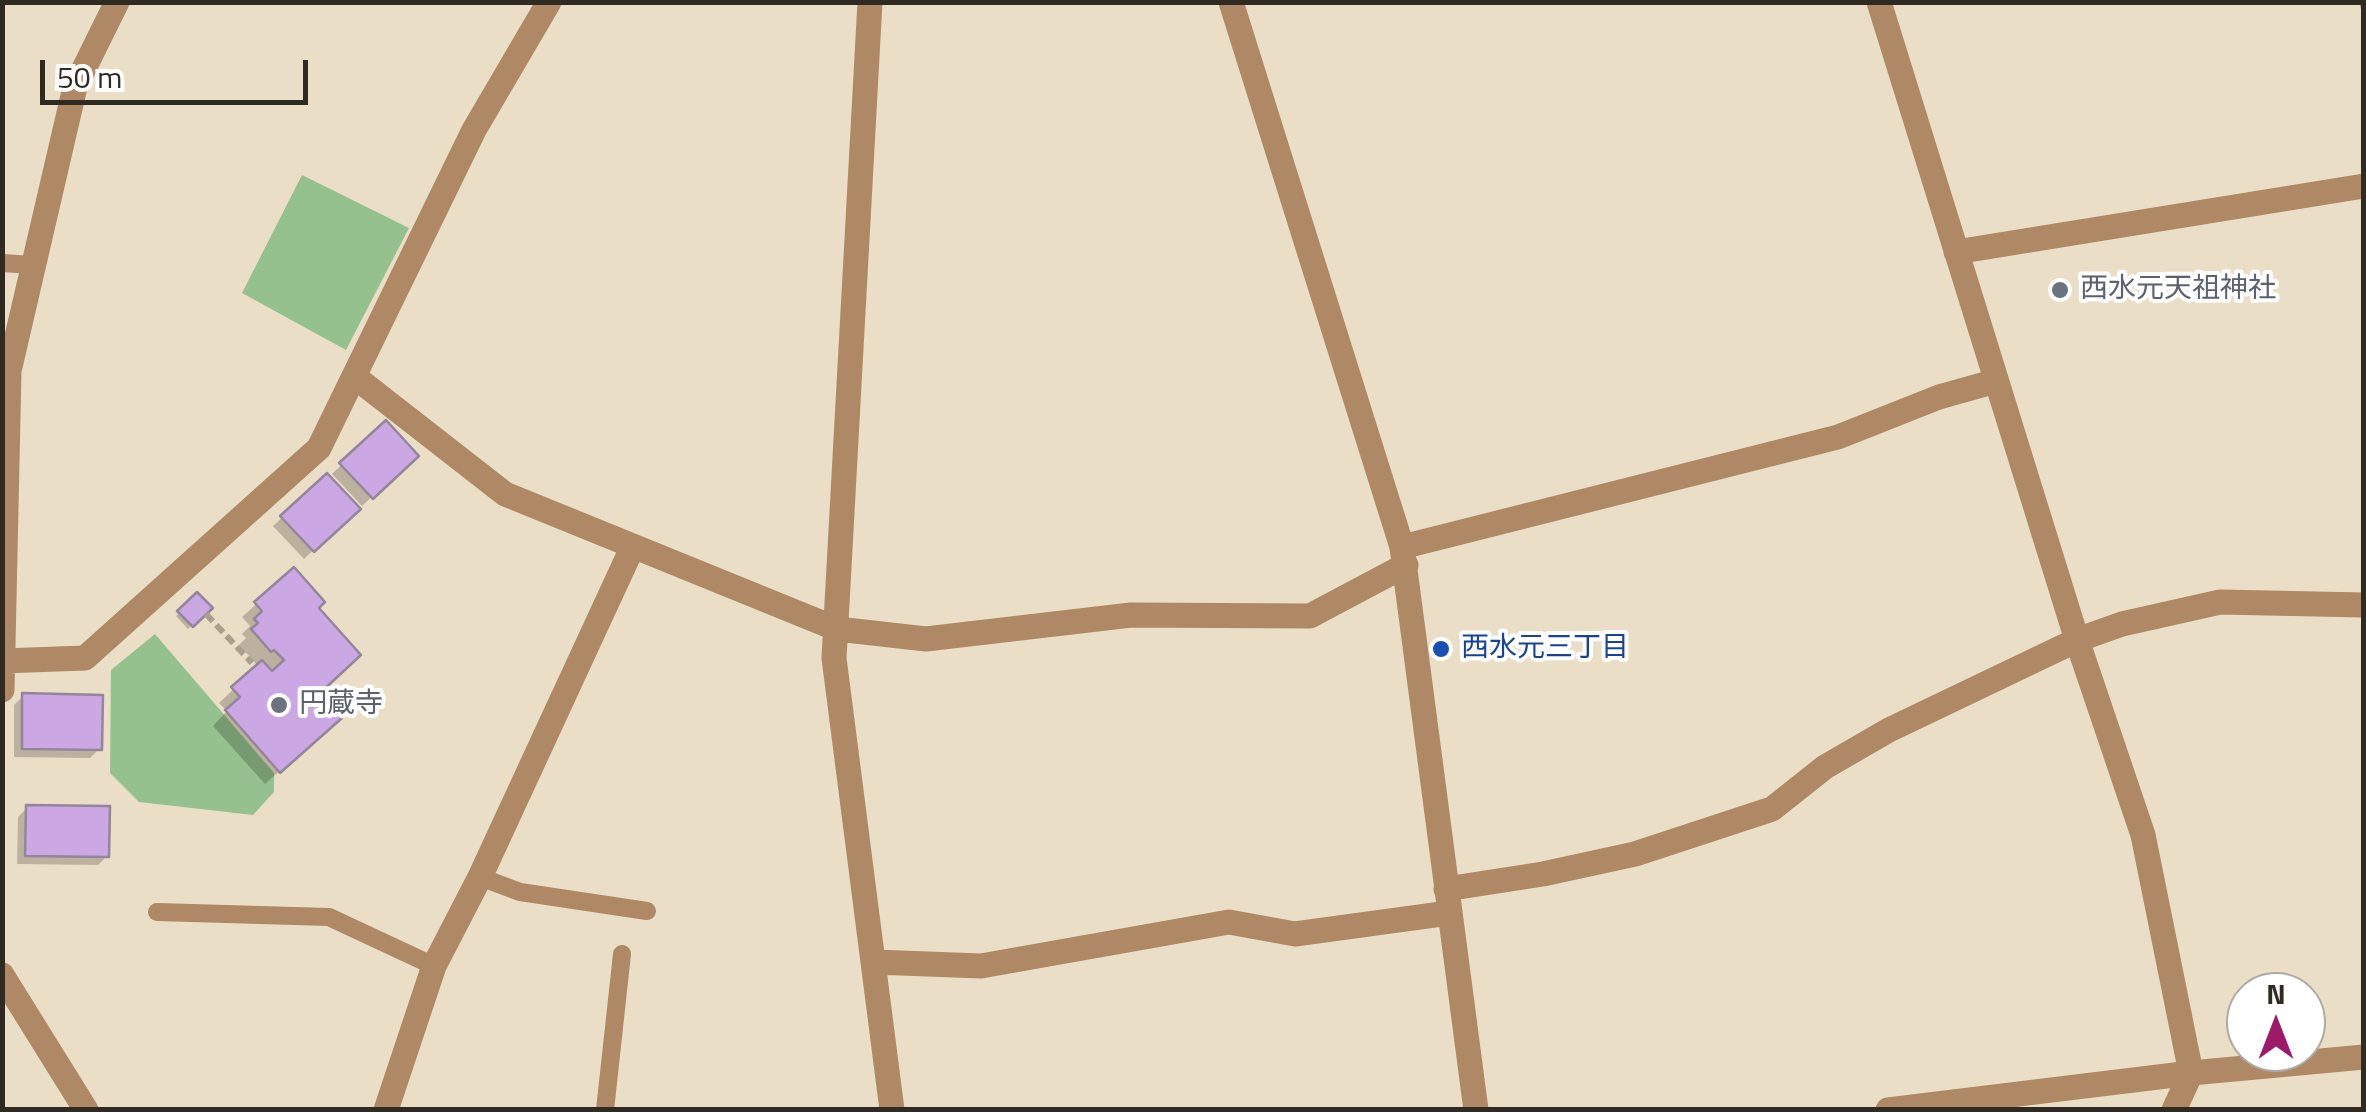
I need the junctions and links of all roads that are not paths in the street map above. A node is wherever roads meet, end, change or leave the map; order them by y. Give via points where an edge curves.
1 (117, 2) edge
2 (548, 2) edge
3 (870, 2) edge
4 (1231, 2) edge
5 (1879, 2) edge
6 (2364, 186) edge
7 (1956, 252) junction
8 (2, 263) edge
9 (33, 265) junction
10 (11, 326) edge
11 (355, 376) junction
12 (1996, 381) junction
13 (5, 457) edge
14 (633, 546) junction
15 (1404, 556) junction
16 (2364, 605) edge
17 (837, 629) junction
18 (2077, 640) junction
19 (3, 661) edge
20 (2, 690) edge
21 (480, 878) junction
22 (1448, 901) junction
23 (647, 910) dead end
24 (157, 912) dead end
25 (622, 954) dead end
26 (874, 962) junction
27 (434, 966) junction
28 (2, 975) edge
29 (2364, 1057) edge
30 (2190, 1074) junction
31 (86, 1110) edge
32 (386, 1110) edge
33 (605, 1110) edge
34 (892, 1110) edge
35 (1476, 1110) edge
36 (1888, 1110) edge
37 (2174, 1110) edge

1 - 9 street via 75,86
2 - 11 street via 474,130
3 - 17 street
4 - 15 street
5 - 7 street
6 - 7 street
7 - 12 street
8 - 9 lane
9 - 10 street
10 - 13 street
11 - 14 street via 505,494
11 - 19 street via 319,448 85,658
12 - 15 street via 1838,437
12 - 18 street
13 - 19 street
14 - 17 street
14 - 21 street
15 - 17 street via 1310,616 1132,615 926,640
15 - 22 street
16 - 18 street via 2220,602
17 - 26 street via 834,658
18 - 22 street via 1889,730 1772,809 1635,854
18 - 30 street via 2143,835
19 - 20 street
21 - 23 lane via 520,892
21 - 27 street
22 - 26 street via 1296,934 1229,922 981,966
22 - 35 street
24 - 27 lane via 329,917
25 - 33 lane
26 - 34 street
27 - 32 street
28 - 31 street
29 - 30 street
30 - 36 street
30 - 37 street

